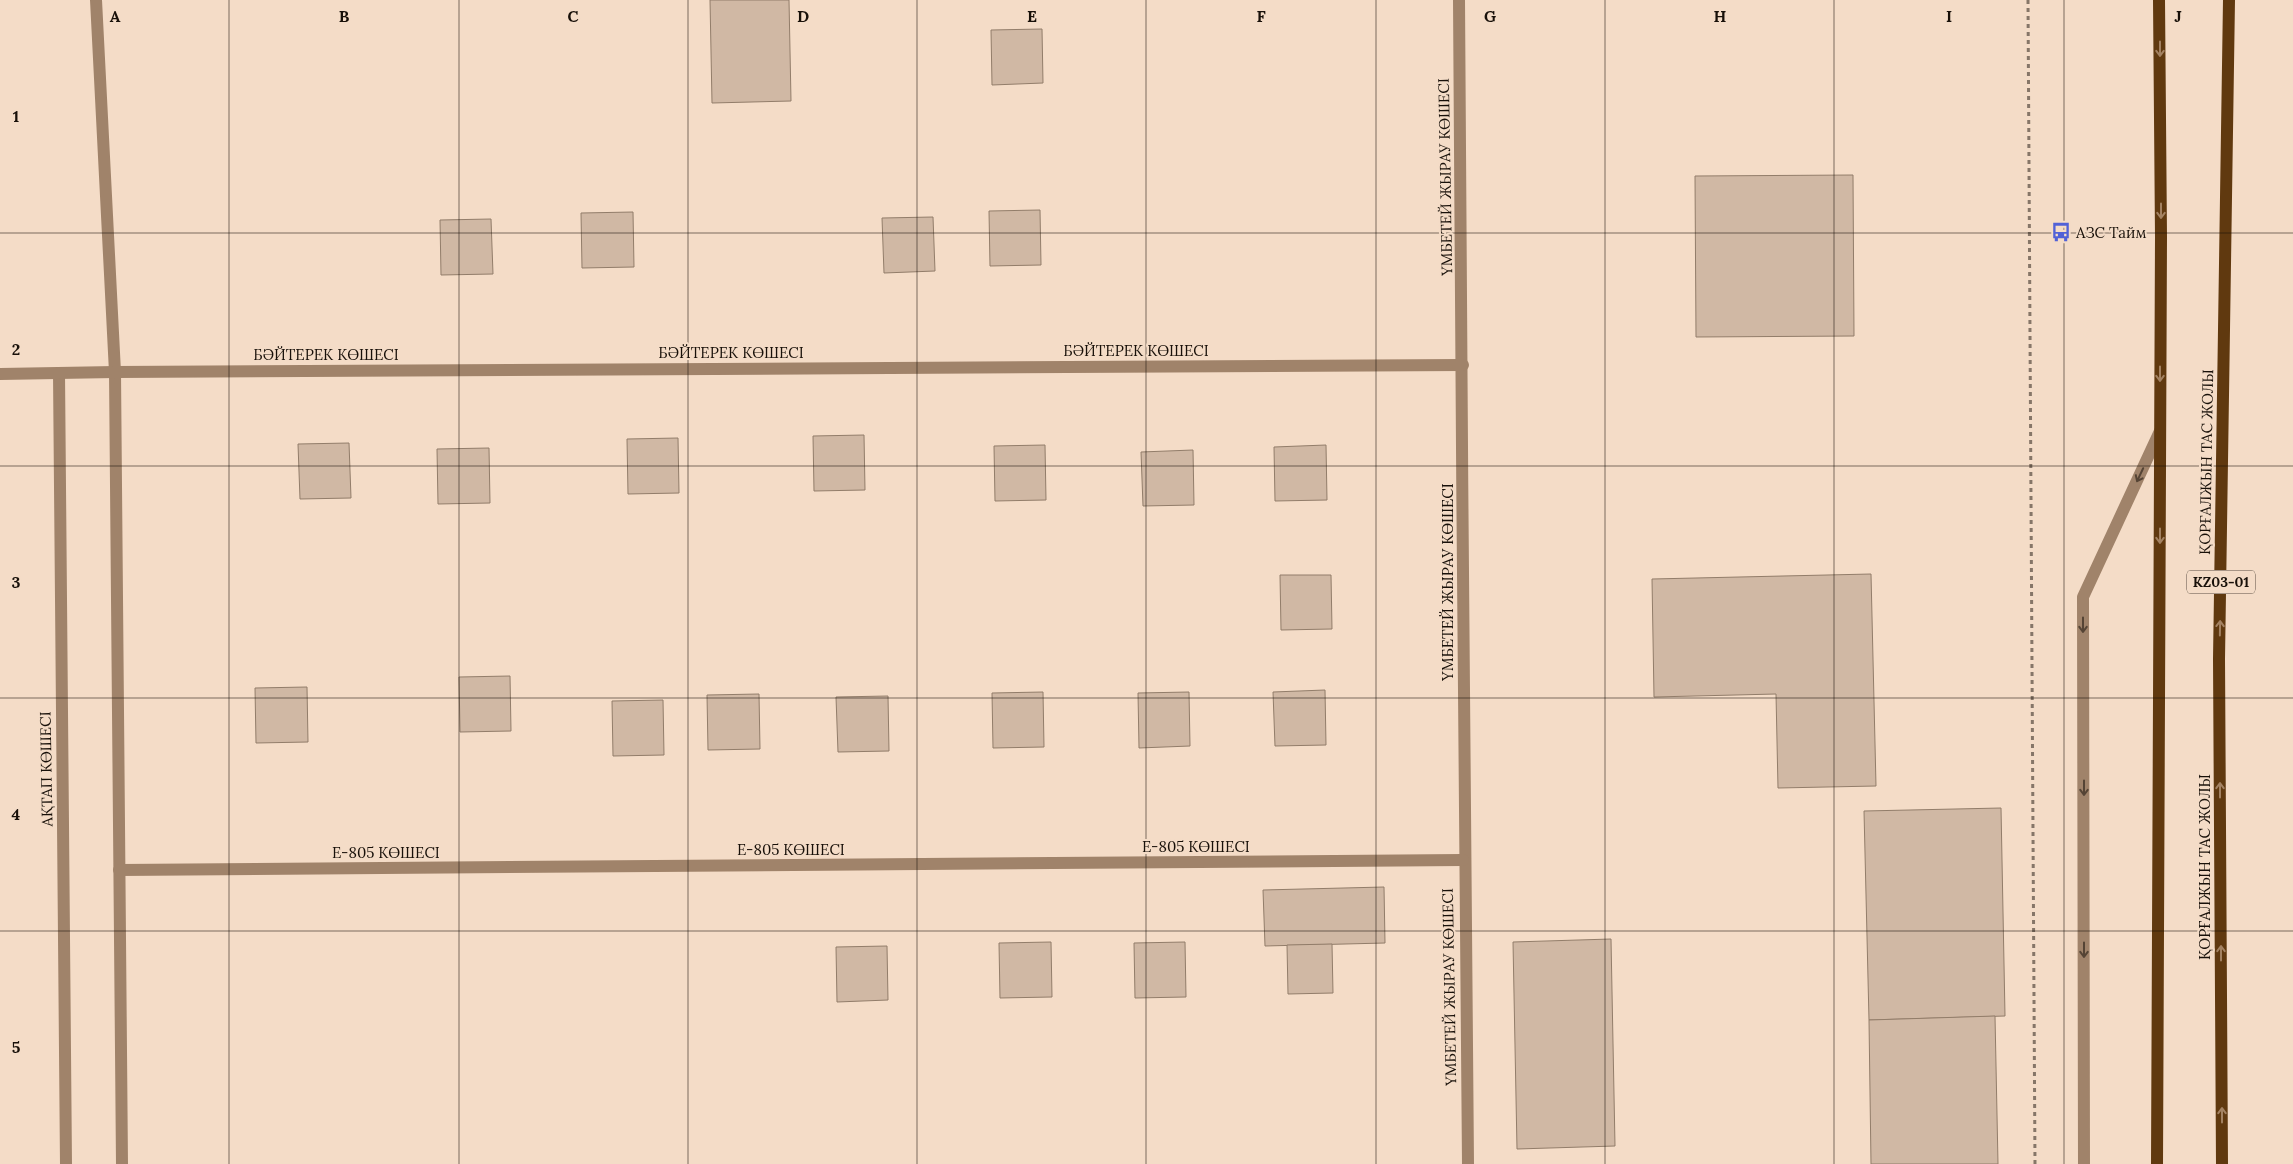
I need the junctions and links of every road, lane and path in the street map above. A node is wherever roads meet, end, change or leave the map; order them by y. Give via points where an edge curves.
1 (96, 0) edge
2 (1459, 0) edge
3 (2028, 0) edge
4 (2159, 0) edge
5 (2229, 0) edge
6 (1463, 365) junction
7 (115, 372) junction
8 (59, 373) junction
9 (0, 374) edge
10 (2160, 431) junction
11 (1463, 860) junction
12 (119, 870) junction
13 (66, 1164) edge
14 (122, 1164) edge
15 (1468, 1164) edge
16 (2035, 1164) edge
17 (2084, 1164) edge
18 (2157, 1164) edge
19 (2222, 1164) edge

1 - 7 street
2 - 6 street, ҮМБЕТЕЙ ЖЫРАУ КӨШЕСІ
3 - 16 path
4 -> 10 main road
19 -> 5 main road, ҚОРҒАЛЖЫН ТАС ЖОЛЫ / KZ03-01 via 2219,659
6 - 7 street, БӘЙТЕРЕК КӨШЕСІ
6 - 11 street, ҮМБЕТЕЙ ЖЫРАУ КӨШЕСІ
7 - 8 street, БӘЙТЕРЕК КӨШЕСІ
7 - 12 street
8 - 9 street, БӘЙТЕРЕК КӨШЕСІ
8 - 13 street, АҚТАП КӨШЕСІ
10 -> 17 street via 2083,596
10 -> 18 main road
11 - 12 street, Е-805 КӨШЕСІ
11 - 15 street, ҮМБЕТЕЙ ЖЫРАУ КӨШЕСІ
12 - 14 street

